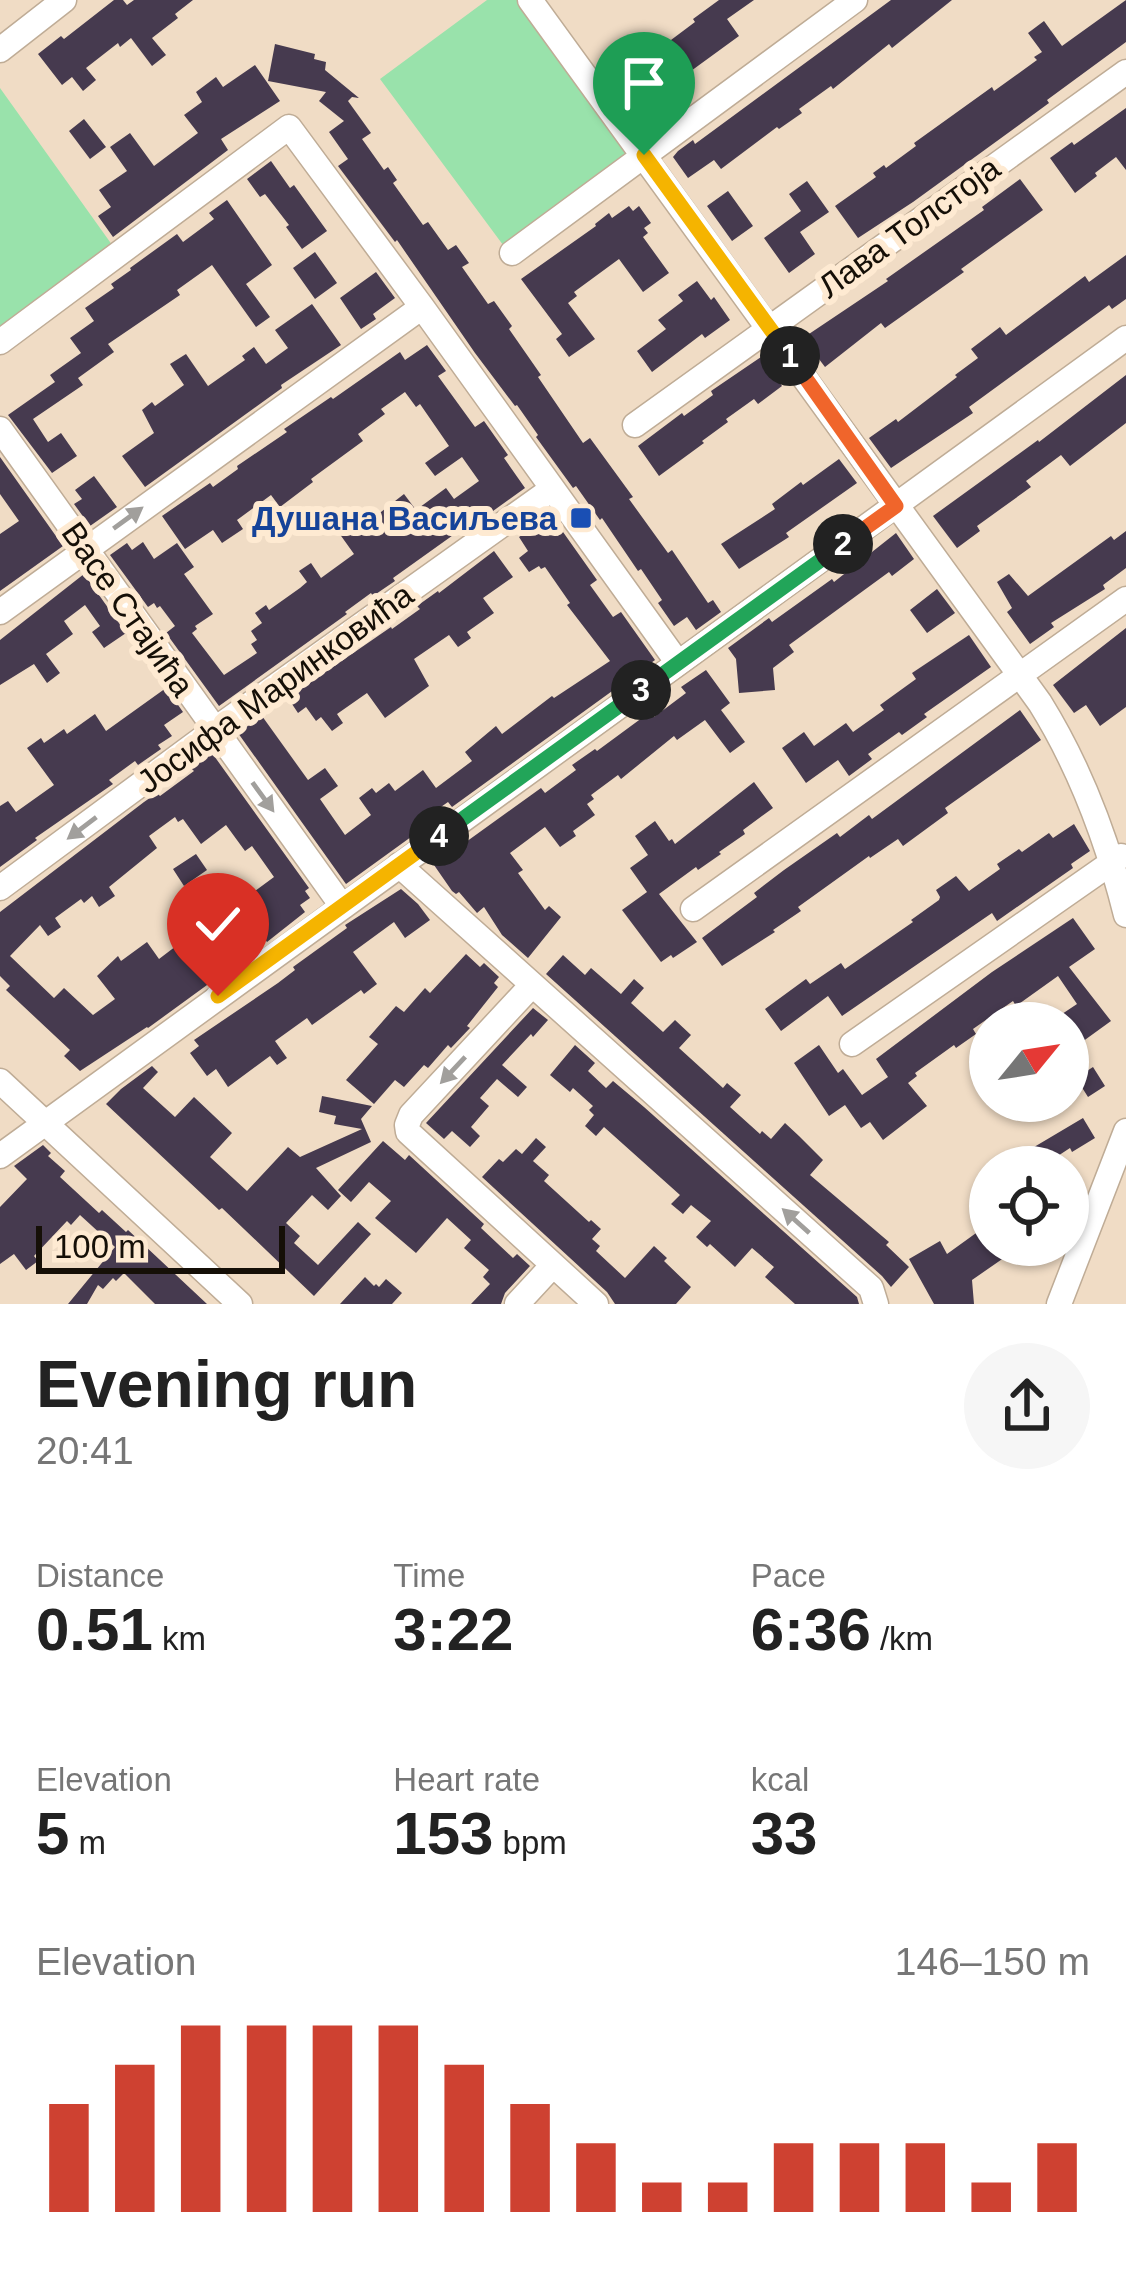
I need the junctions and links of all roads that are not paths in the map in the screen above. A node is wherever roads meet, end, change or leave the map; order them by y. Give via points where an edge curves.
1 (64, 0) edge
2 (530, 0) edge
3 (855, 0) edge
4 (0, 50) edge
5 (1126, 72) edge
6 (644, 155) junction
7 (512, 253) dead end
8 (422, 307) junction
9 (770, 327) junction
10 (1126, 338) edge
11 (0, 342) edge
12 (635, 424) dead end
13 (0, 429) edge
14 (552, 489) junction
15 (896, 506) junction
16 (85, 550) junction
17 (1126, 599) edge
18 (0, 612) edge
19 (678, 663) junction
20 (1021, 675) junction
21 (214, 730) junction
22 (1119, 857) edge
23 (399, 865) junction
24 (0, 888) edge
25 (341, 906) junction
26 (693, 909) dead end
27 (1126, 914) edge
28 (532, 985) junction
29 (852, 1044) dead end
30 (0, 1081) edge
31 (45, 1124) junction
32 (1126, 1131) edge
33 (0, 1156) edge
34 (553, 1265) junction
35 (240, 1304) edge
36 (517, 1304) edge
37 (596, 1304) edge
38 (876, 1304) edge
39 (1059, 1304) edge

1 - 4 street
2 - 6 street
3 - 6 street
5 - 9 street, Лава Толстоја
6 - 7 street
6 - 9 street
8 - 11 street via 289,128
8 - 14 street
16 -> 8 street
9 - 12 street, Лава Толстоја
9 - 15 street
10 - 15 street
13 - 16 street, Васе Стајића
14 - 19 street
14 - 21 street, Јосифа Маринковића
15 - 19 street
15 - 20 street
16 - 18 street
16 - 21 street, Васе Стајића
17 - 20 street
19 - 23 street
20 - 22 street
20 - 26 street
21 -> 24 street, Јосифа Маринковића
21 -> 25 street, Васе Стајића
22 - 27 street
22 - 29 street
23 - 25 street
23 - 28 street
25 - 31 street
28 -> 34 street via 407,1125
38 -> 28 street via 871,1288
30 - 31 street
31 - 33 street
31 - 35 street
32 - 39 street
34 - 36 street
34 - 37 street

